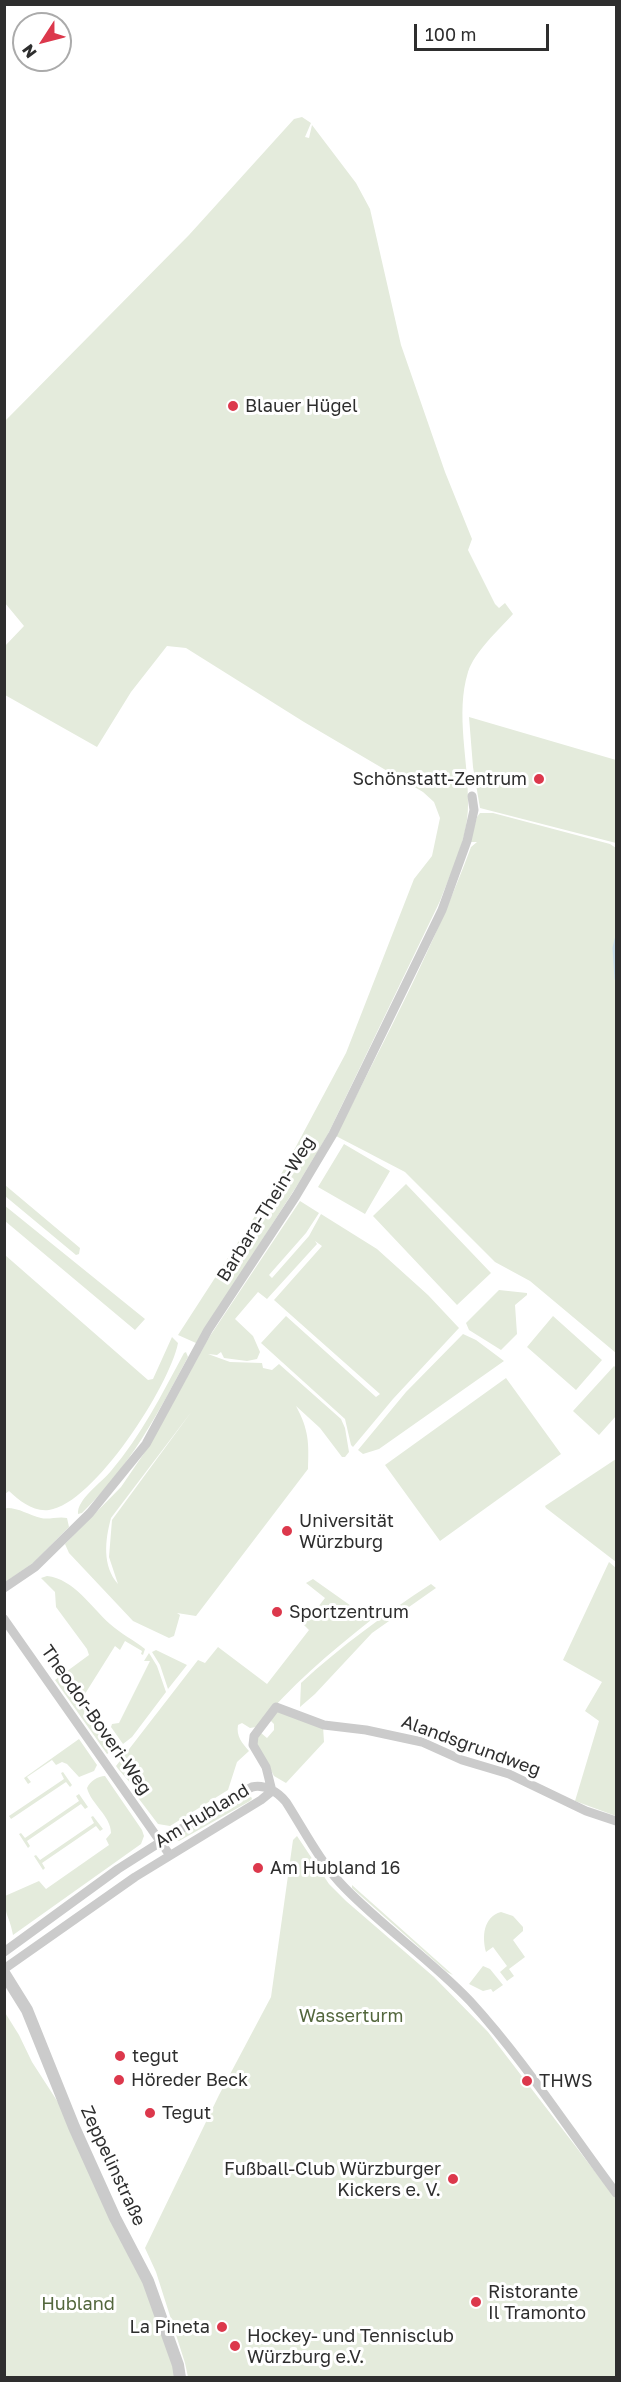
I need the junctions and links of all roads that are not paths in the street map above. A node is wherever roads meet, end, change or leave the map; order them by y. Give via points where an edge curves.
1 (471, 796) dead end
2 (4, 1588) edge
3 (4, 1619) edge
4 (272, 1791) junction
5 (616, 1821) edge
6 (160, 1841) junction
7 (169, 1854) junction
8 (4, 1952) edge
9 (4, 1971) edge
10 (616, 2193) edge
11 (180, 2378) edge

1 - 2 street, Barbara-Thein-Weg via 471,826 442,910 333,1134 302,1188 208,1330 146,1444 121,1478 35,1567
3 - 6 street, Theodor-Boveri-Weg
4 - 5 street, Alandsgrundweg via 266,1767 253,1744 254,1736 276,1707 324,1725 422,1742 462,1760 509,1774
4 - 6 street, Am Hubland via 252,1787
4 - 7 street, Am Hubland
4 - 10 street via 286,1802 344,1887 483,2016
6 - 7 street, Theodor-Boveri-Weg
6 - 8 street, Am Hubland
7 - 9 street, Am Hubland
9 - 11 street, Zeppelinstraße via 27,2010 88,2160 148,2281

